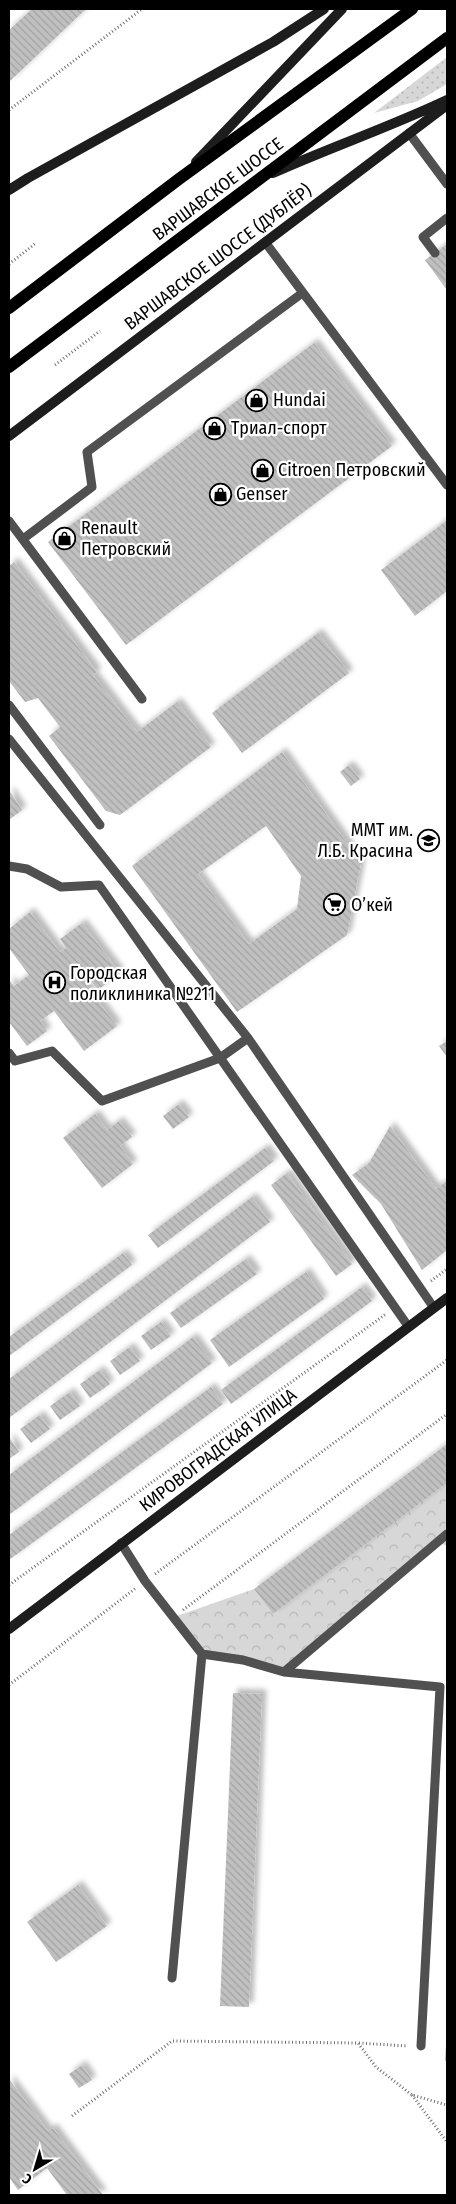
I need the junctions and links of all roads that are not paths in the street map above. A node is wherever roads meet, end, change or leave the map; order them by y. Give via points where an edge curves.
1 (324, 9) edge
2 (342, 9) edge
3 (412, 9) edge
4 (447, 38) edge
5 (447, 99) edge
6 (447, 105) edge
7 (409, 133) junction
8 (266, 176) junction
9 (179, 179) junction
10 (447, 184) edge
11 (9, 190) edge
12 (447, 218) edge
13 (264, 242) junction
14 (435, 253) dead end
15 (301, 294) junction
16 (9, 308) edge
17 (9, 367) edge
18 (9, 436) edge
19 (447, 485) edge
20 (9, 522) edge
21 (23, 539) junction
22 (142, 699) dead end
23 (9, 705) edge
24 (9, 739) edge
25 (100, 825) dead end
26 (9, 866) edge
27 (248, 1038) junction
28 (9, 1053) edge
29 (220, 1058) junction
30 (447, 1298) edge
31 (434, 1308) junction
32 (408, 1326) junction
33 (447, 1534) edge
34 (437, 1541) junction
35 (121, 1543) junction
36 (447, 1546) edge
37 (9, 1629) edge
38 (202, 1654) junction
39 (284, 1672) junction
40 (172, 1978) dead end
41 (421, 2046) road end

1 - 11 main road via 273,42
2 - 9 main road
3 - 9 main road, ВАРШАВСКОЕ ШОССЕ
4 - 8 main road, ВАРШАВСКОЕ ШОССЕ
5 - 8 main road
6 - 7 main road, ВАРШАВСКОЕ ШОССЕ (ДУБЛЁР)
7 - 10 lane
7 - 13 main road, ВАРШАВСКОЕ ШОССЕ (ДУБЛЁР)
8 - 17 main road, ВАРШАВСКОЕ ШОССЕ
9 - 16 main road, ВАРШАВСКОЕ ШОССЕ
12 - 14 lane via 423,237
13 - 15 lane
13 - 18 main road, ВАРШАВСКОЕ ШОССЕ (ДУБЛЁР)
15 - 19 lane
15 - 21 lane via 87,452 92,487
20 - 21 lane
21 - 22 lane
23 - 25 lane
24 - 27 lane
26 - 29 lane via 27,869 61,887 99,885
27 - 29 lane
27 - 31 lane
28 - 29 lane via 15,1061 52,1051 102,1101
29 - 32 lane
30 - 31 main road, КИРОВОГРАДСКАЯ УЛИЦА
31 - 32 main road, КИРОВОГРАДСКАЯ УЛИЦА
32 - 35 main road, КИРОВОГРАДСКАЯ УЛИЦА
33 - 34 lane
34 - 36 lane
34 - 39 lane
35 - 37 main road, КИРОВОГРАДСКАЯ УЛИЦА
35 - 38 lane via 145,1581
38 - 39 lane via 243,1660
38 - 40 lane
39 - 41 lane via 440,1687

